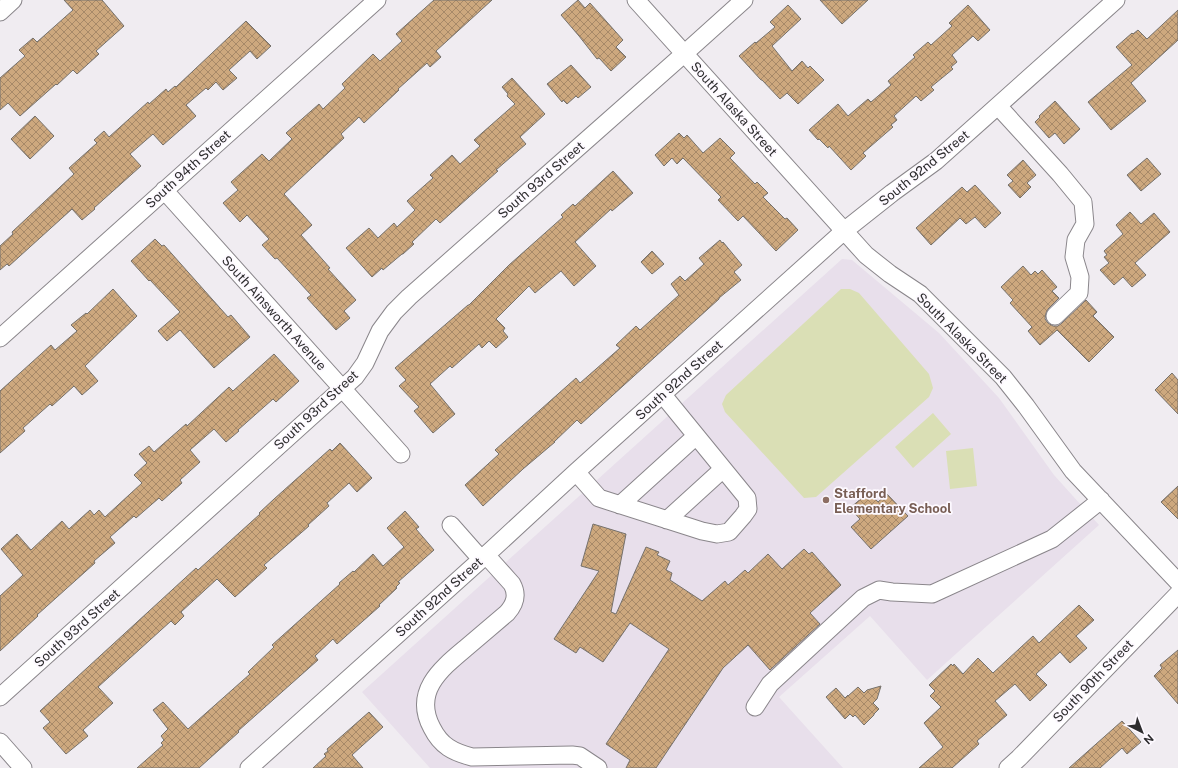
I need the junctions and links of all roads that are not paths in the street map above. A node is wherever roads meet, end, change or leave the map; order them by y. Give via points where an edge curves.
1 (13, 0) edge
2 (377, 0) edge
3 (636, 0) edge
4 (744, 0) edge
5 (1116, 0) edge
6 (0, 12) edge
7 (685, 53) junction
8 (998, 106) junction
9 (164, 190) junction
10 (844, 231) junction
11 (1055, 316) dead end
12 (0, 338) edge
13 (342, 388) junction
14 (662, 395) junction
15 (696, 436) junction
16 (401, 454) dead end
17 (723, 469) junction
18 (576, 472) junction
19 (1101, 500) junction
20 (620, 505) junction
21 (667, 520) junction
22 (451, 525) dead end
23 (484, 557) junction
24 (1178, 582) edge
25 (1178, 594) edge
26 (0, 697) edge
27 (755, 707) dead end
28 (0, 742) edge
29 (1019, 765) edge
30 (23, 768) edge
31 (249, 768) edge
32 (598, 768) edge

1 - 6 street
2 - 9 street, South 94th Street
3 - 7 street, South Alaska Street
4 - 7 street, South 93rd Street
5 - 8 street, South 92nd Street
7 - 10 street, South Alaska Street
7 - 13 street, South 93rd Street via 409,297 380,331 365,363 355,377
8 - 10 street, South 92nd Street via 936,161
8 - 11 street via 1083,202 1085,224 1076,240 1074,256 1080,277 1079,294
9 - 12 street, South 94th Street
9 - 13 street, South Ainsworth Avenue
10 - 14 street, South 92nd Street
10 - 19 street, South Alaska Street via 876,264 920,294 1003,377 1073,471
13 - 16 street, South Ainsworth Avenue
13 - 26 street, South 93rd Street
14 - 15 street
14 - 18 street, South 92nd Street
15 - 17 street
15 - 20 street
17 - 21 street
17 - 21 street via 747,498 748,509 730,532 716,534
18 - 20 street via 598,498
18 - 23 street, South 92nd Street
19 - 24 street, South Alaska Street
19 - 27 street via 1052,539 932,594 879,590 863,598 770,684
20 - 21 street
22 - 23 street
23 - 31 street, South 92nd Street
23 - 32 street via 512,584 516,594 514,604 507,613 443,667 432,681 426,710 433,730 446,746 455,752 472,757 572,755 580,756
25 - 29 street, South 90th Street
28 - 30 street

